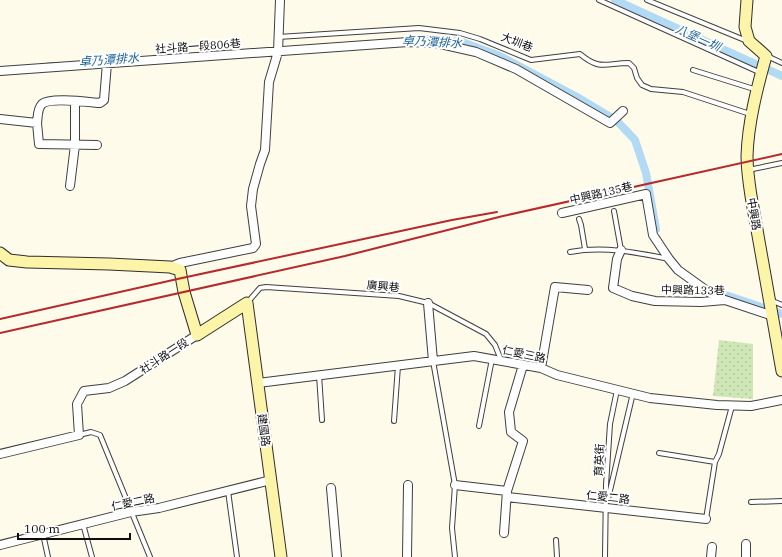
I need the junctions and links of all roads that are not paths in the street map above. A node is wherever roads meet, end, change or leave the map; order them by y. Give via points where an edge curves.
1 (280, 0) edge
2 (599, 0) edge
3 (648, 0) edge
4 (747, 0) edge
5 (278, 40) junction
6 (749, 41) junction
7 (278, 51) junction
8 (766, 56) junction
9 (108, 63) junction
10 (782, 63) edge
11 (0, 70) edge
12 (693, 70) dead end
13 (761, 73) junction
14 (758, 90) junction
15 (75, 101) junction
16 (623, 111) dead end
17 (752, 115) junction
18 (0, 119) edge
19 (37, 123) junction
20 (75, 144) junction
21 (97, 145) dead end
22 (782, 163) edge
23 (748, 170) junction
24 (70, 186) dead end
25 (614, 211) dead end
26 (562, 213) dead end
27 (579, 219) dead end
28 (585, 249) junction
29 (621, 250) junction
30 (570, 252) dead end
31 (1, 255) edge
32 (669, 259) junction
33 (170, 267) junction
34 (588, 290) dead end
35 (725, 300) junction
36 (770, 300) junction
37 (247, 303) junction
38 (428, 303) junction
39 (782, 305) edge
40 (773, 316) junction
41 (197, 335) junction
42 (492, 359) junction
43 (501, 360) junction
44 (433, 361) junction
45 (398, 365) junction
46 (523, 365) junction
47 (541, 368) junction
48 (782, 371) edge
49 (319, 375) junction
50 (258, 383) junction
51 (617, 389) junction
52 (633, 393) junction
53 (782, 400) edge
54 (732, 405) junction
55 (322, 420) dead end
56 (394, 421) dead end
57 (479, 426) dead end
58 (79, 435) junction
59 (659, 453) dead end
60 (0, 454) edge
61 (715, 462) junction
62 (271, 480) junction
63 (408, 485) dead end
64 (455, 485) junction
65 (331, 488) dead end
66 (228, 491) junction
67 (507, 494) junction
68 (782, 501) edge
69 (751, 502) dead end
70 (606, 508) junction
71 (131, 512) junction
72 (706, 519) joint
73 (83, 524) junction
74 (504, 533) dead end
75 (42, 534) junction
76 (556, 540) dead end
77 (746, 544) dead end
78 (0, 545) edge
79 (712, 547) dead end
80 (48, 557) edge
81 (92, 557) edge
82 (150, 557) edge
83 (237, 557) edge
84 (281, 557) edge
85 (337, 557) edge
86 (407, 557) edge
87 (455, 557) edge
88 (556, 557) edge
89 (605, 557) edge
90 (711, 557) edge
91 (746, 557) edge

1 - 5 street
2 - 13 lane
3 - 6 lane
4 - 6 street via 745,27
5 - 7 street
5 - 17 lane, 大圳巷 via 419,28 460,33 531,60 580,54 597,65 629,63 642,85 650,89 683,92
6 - 8 street
7 - 9 street, 社斗路一段806巷
7 - 16 street via 408,42 459,47 516,69 610,123
7 - 33 street via 269,82 265,150 253,189 251,206 256,244 253,248
8 - 10 lane
8 - 13 street, 中興路
9 - 11 street, 社斗路一段806巷
9 - 15 street via 104,100 100,103
12 - 14 lane
13 - 14 street, 中興路
14 - 17 street, 中興路
15 - 19 street via 58,100 42,104
15 - 20 street
17 - 23 street, 中興路
18 - 19 street
19 - 20 street via 39,144
20 - 21 street
20 - 24 street
22 - 23 lane
23 - 36 street, 中興路
25 - 29 lane
26 - 32 street, 中興路135巷 via 646,194 653,235
27 - 28 lane
28 - 29 lane
28 - 30 lane
29 - 32 lane
29 - 35 street, 中興路133巷 via 613,288 632,296 656,301
31 - 33 street via 9,260 27,262
32 - 35 street, 中興路135巷 via 678,270 710,293
33 - 41 street, 社斗路一段 via 180,270
34 - 47 street via 555,287
35 - 40 street, 中興路133巷
36 - 39 lane
36 - 40 street, 中興路
37 - 38 lane, 廣興巷 via 260,288 266,287 399,296
37 - 41 street
37 - 50 street, 建國路
38 - 43 lane, 廣興巷 via 486,334 496,345
38 - 44 street
40 - 48 street, 中興路
41 - 58 street, 社斗路一段 via 125,382 109,388 84,391 77,404
42 - 43 street, 仁愛三路
42 - 44 street, 仁愛三路 via 474,356
42 - 57 lane
43 - 46 street, 仁愛三路
44 - 45 street, 仁愛三路
44 - 64 lane
45 - 49 street, 仁愛三路
45 - 56 lane
46 - 47 street, 仁愛三路
46 - 67 street via 510,412 511,432 523,441
47 - 51 street, 仁愛三路
49 - 50 street, 仁愛三路
49 - 55 lane
50 - 62 street, 建國路
51 - 52 street, 仁愛三路
51 - 70 lane, 育英街 via 610,424
52 - 54 street, 仁愛三路 via 650,398
52 - 70 lane
53 - 54 street, 仁愛三路 via 751,406
54 - 61 lane
58 - 60 street
58 - 71 lane via 91,432 100,435
59 - 61 lane
61 - 72 lane
62 - 66 street, 仁愛二路
62 - 84 street, 建國路
63 - 86 street
64 - 67 street, 仁愛二路
64 - 87 lane via 452,528
65 - 85 street
66 - 71 street, 仁愛二路 via 159,508
66 - 83 lane
67 - 70 street, 仁愛二路
67 - 74 street
68 - 69 lane
70 - 72 street, 仁愛二路
70 - 89 lane, 育英街
71 - 73 street, 仁愛二路
71 - 82 lane
73 - 75 street, 仁愛二路
73 - 81 lane
75 - 78 street, 仁愛二路
75 - 80 lane
76 - 88 lane
77 - 91 street
79 - 90 street

